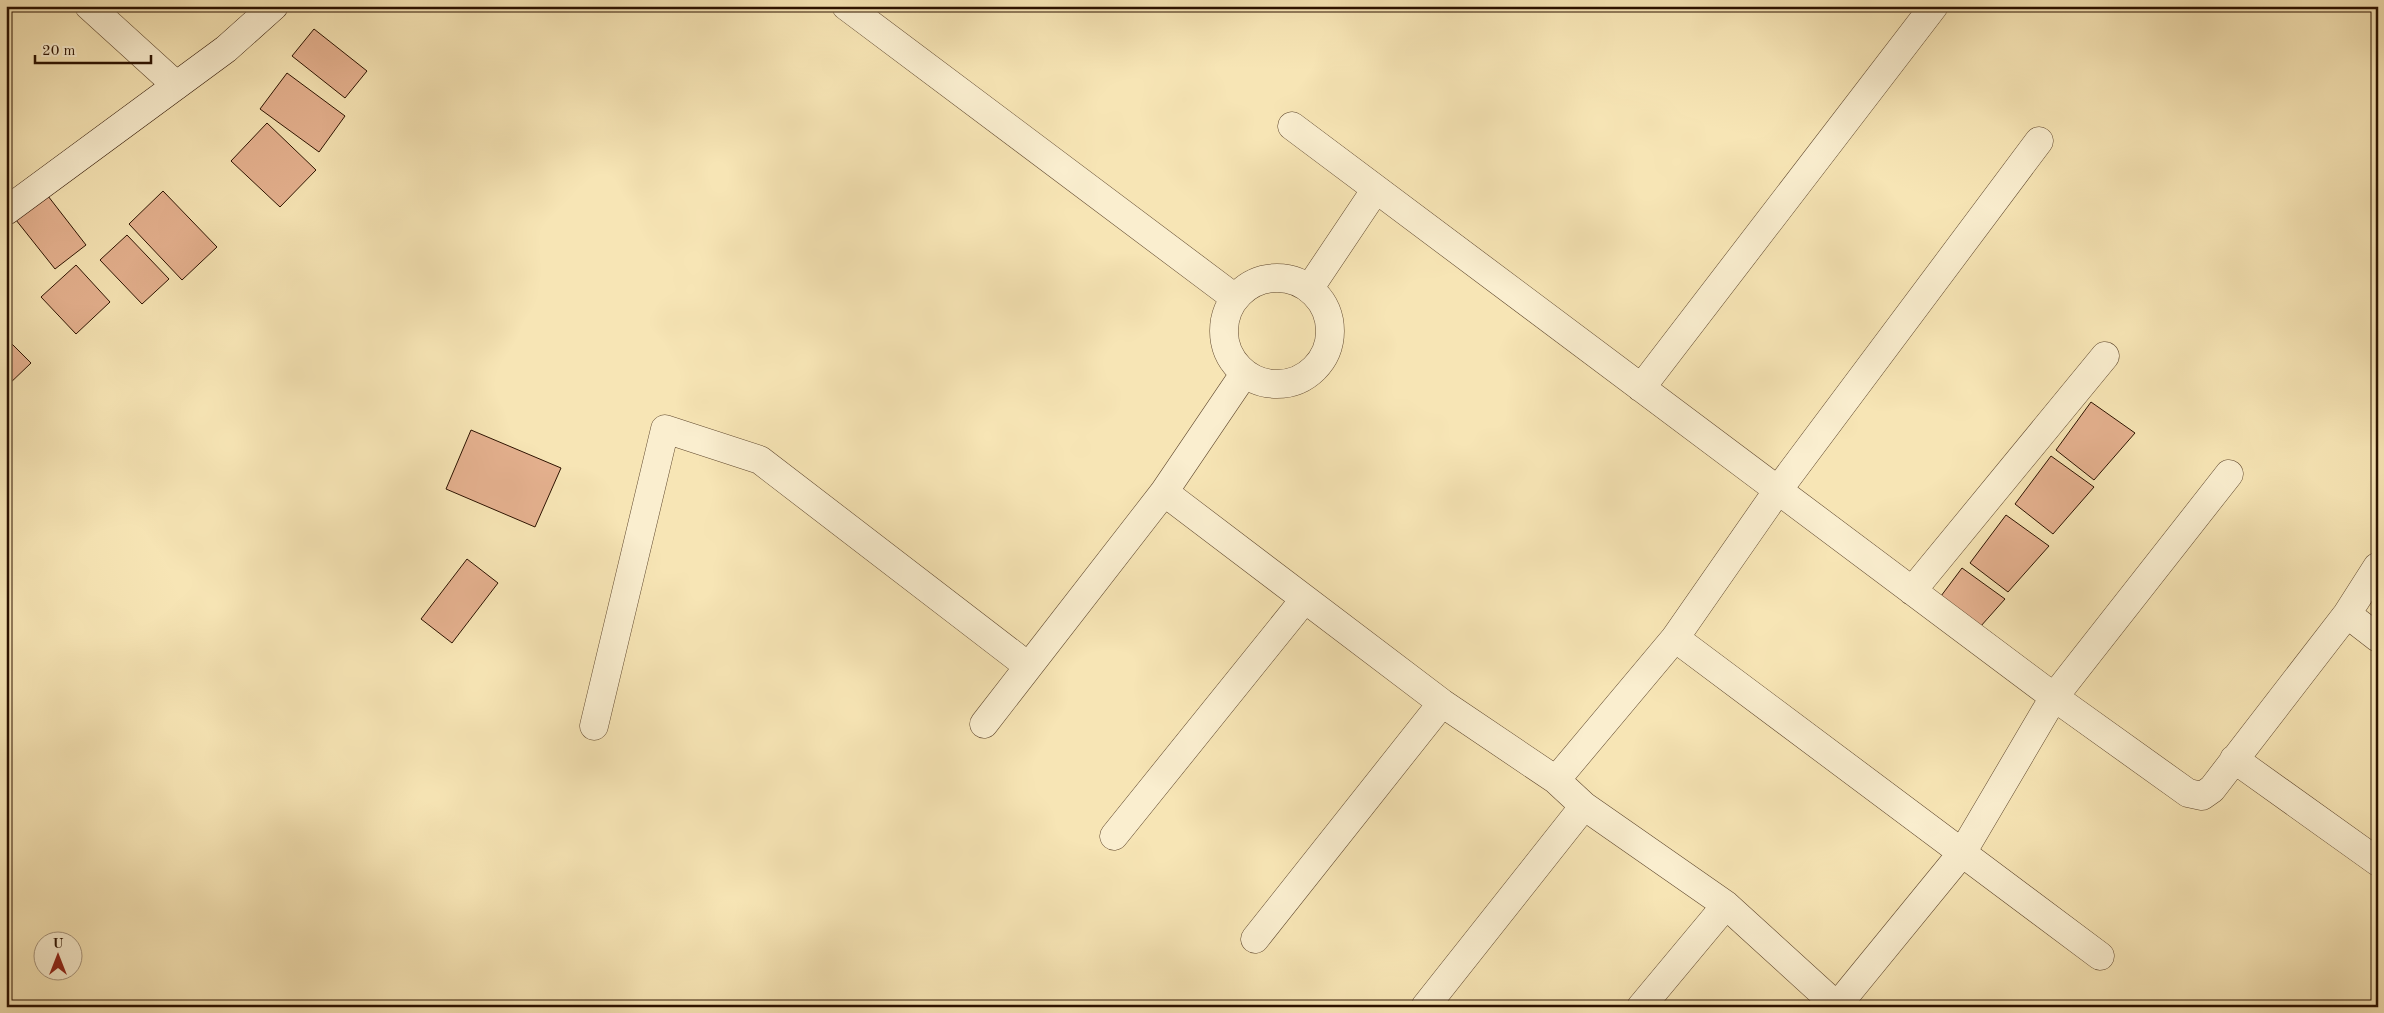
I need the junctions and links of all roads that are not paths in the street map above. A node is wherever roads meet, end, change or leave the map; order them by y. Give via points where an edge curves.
1 (89, 6) edge
2 (274, 6) edge
3 (846, 6) edge
4 (1934, 6) edge
5 (176, 85) junction
6 (1292, 126) dead end
7 (2039, 141) dead end
8 (1376, 189) junction
9 (6, 211) edge
10 (1309, 288) junction
11 (1235, 298) junction
12 (2105, 356) dead end
13 (1244, 374) junction
14 (1641, 388) junction
15 (2229, 474) dead end
16 (1778, 490) junction
17 (1164, 492) junction
18 (2376, 567) dead end
19 (1912, 591) junction
20 (1304, 600) junction
21 (2347, 614) junction
22 (1675, 638) junction
23 (2378, 638) edge
24 (1028, 666) junction
25 (2054, 697) junction
26 (1442, 703) junction
27 (984, 724) dead end
28 (594, 726) dead end
29 (2234, 759) junction
30 (1556, 780) junction
31 (1584, 806) junction
32 (1114, 836) dead end
33 (1962, 853) junction
34 (2378, 862) edge
35 (1726, 905) junction
36 (1255, 939) dead end
37 (2100, 956) dead end
38 (1838, 1006) edge
39 (1425, 1007) edge
40 (1641, 1007) edge

1 - 5 street
2 - 5 street via 226,48
3 - 11 street
4 - 14 street
5 - 9 street
6 - 8 street
7 - 16 street
8 - 10 street
8 - 14 street
10 - 11 street via 1294,280 1261,280 1246,287
10 - 13 street via 1321,300 1328,316 1330,332 1320,363 1307,375 1276,385 1259,382
11 - 13 street via 1222,330 1232,362
12 - 19 street
13 - 17 street
14 - 16 street
15 - 25 street
16 - 19 street
16 - 22 street
17 - 20 street
17 - 24 street
18 - 21 street
19 - 25 street
20 - 26 street
20 - 32 street
21 - 23 street
21 - 29 street
22 - 30 street
22 - 33 street
24 - 27 street
24 - 28 street via 760,460 665,428
25 - 29 street via 2188,793 2202,796 2212,789
25 - 33 street
26 - 30 street
26 - 36 street
29 - 34 street
30 - 31 street
31 - 35 street
31 - 39 street
33 - 37 street
33 - 38 street
35 - 38 street
35 - 40 street

